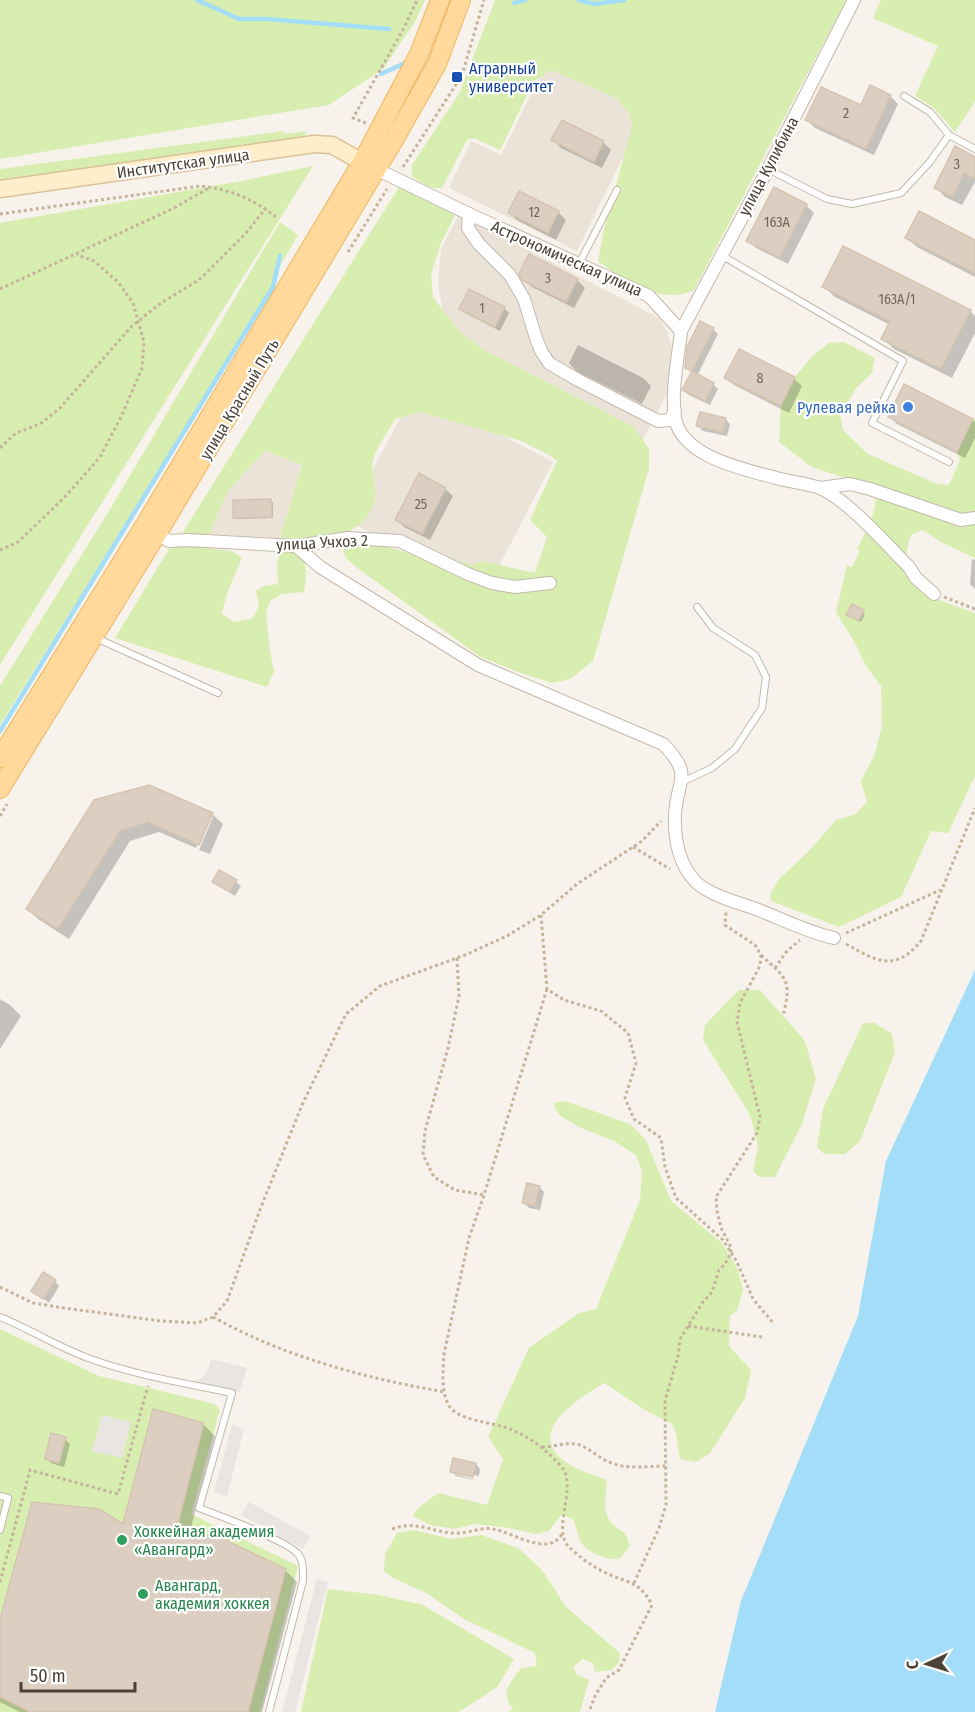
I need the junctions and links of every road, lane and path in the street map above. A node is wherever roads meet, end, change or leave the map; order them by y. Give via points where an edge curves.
1 (417, 0) edge
2 (440, 0) edge
3 (461, 0) edge
4 (854, 0) edge
5 (904, 96) dead end
6 (366, 123) dead end
7 (949, 135) junction
8 (975, 149) edge
9 (369, 166) junction
10 (768, 169) junction
11 (211, 187) junction
12 (0, 189) edge
13 (616, 190) dead end
14 (266, 208) junction
15 (0, 214) edge
16 (469, 214) junction
17 (278, 219) dead end
18 (77, 255) junction
19 (721, 255) junction
20 (579, 265) junction
21 (0, 289) edge
22 (139, 320) junction
23 (681, 331) junction
24 (675, 411) junction
25 (0, 448) edge
26 (950, 462) dead end
27 (820, 488) junction
28 (975, 518) edge
29 (157, 534) junction
30 (296, 546) junction
31 (0, 550) edge
32 (550, 583) dead end
33 (934, 594) joint
34 (697, 607) dead end
35 (975, 609) edge
36 (94, 637) junction
37 (218, 693) dead end
38 (0, 758) edge
39 (681, 783) junction
40 (0, 789) edge
41 (677, 805) junction
42 (975, 808) edge
43 (633, 848) junction
44 (698, 884) junction
45 (940, 890) junction
46 (722, 896) junction
47 (541, 915) junction
48 (818, 934) junction
49 (834, 938) junction
50 (761, 955) junction
51 (458, 958) junction
52 (775, 968) junction
53 (547, 989) junction
54 (783, 1016) dead end
55 (484, 1195) junction
56 (731, 1253) junction
57 (0, 1287) edge
58 (0, 1317) edge
59 (213, 1317) junction
60 (774, 1324) dead end
61 (688, 1326) junction
62 (762, 1337) dead end
63 (151, 1375) junction
64 (444, 1392) junction
65 (542, 1447) junction
66 (666, 1466) junction
67 (0, 1496) edge
68 (392, 1529) dead end
69 (0, 1530) edge
70 (562, 1534) junction
71 (0, 1582) edge
72 (634, 1583) junction
73 (269, 1712) edge
74 (589, 1712) edge

1 - 6 path via 353,118
2 - 9 main road, улица Красный Путь
3 - 9 main road, улица Красный Путь via 437,64
4 - 10 street, улица Кулибина
5 - 7 lane via 930,112
7 - 8 lane
7 - 10 lane via 901,193 852,204 827,200
9 - 12 street, Институтская улица via 332,145 314,144
9 - 16 street, Астрономическая улица
9 - 29 main road, улица Красный Путь
9 - 38 main road, улица Красный Путь
10 - 19 street, улица Кулибина
11 - 14 path via 226,189
11 - 15 path
11 - 18 path
13 - 20 lane
14 - 17 path
14 - 22 path via 199,280
16 - 20 street, Астрономическая улица
16 - 24 street via 468,228 510,276 524,299 536,338 549,363 658,421 670,420
18 - 21 path
18 - 22 path via 94,261 118,282
19 - 23 street, улица Кулибина
19 - 26 lane via 903,361 872,423
20 - 23 street, Астрономическая улица via 649,296
22 - 25 path via 60,408
22 - 31 path via 144,342 142,368 100,457 18,542
23 - 24 street
24 - 27 street via 685,440 696,450 735,466
27 - 28 street via 850,484 961,520
27 - 33 street via 839,499
29 - 30 street, улица Учхоз 2 via 169,541
29 - 36 main road, улица Красный Путь
30 - 32 street, улица Учхоз 2 via 348,538 400,541 492,583 515,587
30 - 39 street via 320,567 478,665 663,744 677,758 682,770
33 - 35 path
34 - 39 lane via 713,628 755,655 766,677 762,708 735,749 712,768
36 - 37 lane
36 - 40 main road, улица Красный Путь
39 - 41 street
41 - 43 path
41 - 44 street via 680,858
42 - 45 path
43 - 44 path
43 - 47 path via 577,884
44 - 46 street
45 - 49 path
45 - 49 path via 921,941 910,954 898,960 876,960
46 - 48 street
46 - 50 path via 726,908 724,925 755,945
47 - 51 path via 507,936
47 - 53 path
48 - 49 street
48 - 52 path via 799,940
50 - 52 path
50 - 56 path via 760,966 740,1003 737,1022 760,1117 757,1134 716,1197 721,1228
51 - 55 path via 459,996 425,1131 423,1155 434,1177 455,1190
51 - 59 path via 381,986 346,1014 298,1115 227,1301
52 - 54 path via 788,985
53 - 55 path
53 - 56 path via 564,1000 601,1011 628,1033 636,1063 625,1098 634,1119 661,1138 665,1167 676,1198 723,1240
55 - 64 path via 469,1238 450,1320 444,1354
56 - 60 path via 753,1299
56 - 61 path via 719,1270 712,1292
57 - 59 path via 33,1303 64,1308 161,1321 197,1323
58 - 63 lane via 90,1359
59 - 64 path via 322,1364 385,1382
61 - 62 path
61 - 66 path via 680,1339 665,1401
63 - 71 path via 118,1494 30,1470
63 - 73 lane via 232,1393 199,1508 277,1541 297,1553 303,1564 303,1581
64 - 65 path via 448,1406 463,1417 508,1428
65 - 66 path via 566,1443 579,1445 610,1464
65 - 70 path via 565,1472
66 - 72 path via 666,1505
67 - 69 lane via 8,1498
68 - 70 path via 420,1525 460,1533 493,1528 533,1543 549,1544
70 - 72 path via 567,1545 604,1572
72 - 74 path via 652,1605 620,1670 606,1678

